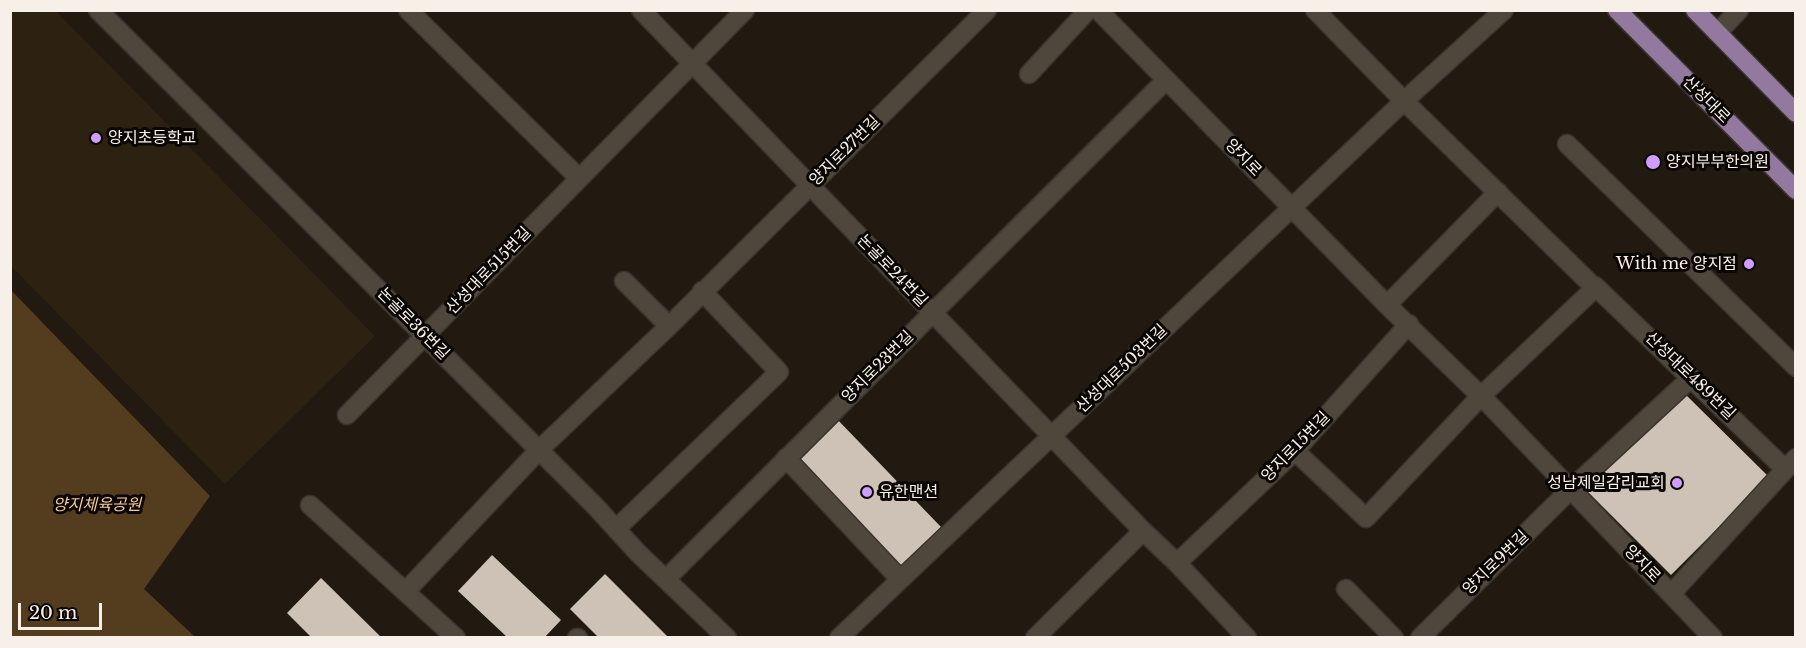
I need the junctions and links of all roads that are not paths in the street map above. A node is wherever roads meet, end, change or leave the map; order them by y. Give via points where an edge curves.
1 (98, 10) edge
2 (408, 10) edge
3 (641, 10) edge
4 (745, 10) edge
5 (987, 10) edge
6 (1088, 10) edge
7 (1098, 10) edge
8 (1315, 10) edge
9 (1504, 10) edge
10 (1617, 10) edge
11 (1695, 10) edge
12 (1739, 10) edge
13 (1717, 33) junction
14 (692, 64) junction
15 (1029, 74) dead end
16 (1166, 80) junction
17 (1404, 101) junction
18 (1796, 113) edge
19 (1567, 144) dead end
20 (579, 178) junction
21 (810, 186) junction
22 (1796, 190) edge
23 (1498, 192) junction
24 (1292, 208) junction
25 (624, 281) dead end
26 (1595, 288) junction
27 (702, 291) junction
28 (1387, 305) junction
29 (932, 313) junction
30 (1409, 324) junction
31 (669, 326) junction
32 (425, 336) junction
33 (1796, 367) edge
34 (1691, 378) junction
35 (1481, 396) junction
36 (347, 415) dead end
37 (1052, 436) junction
38 (539, 450) junction
39 (1295, 451) junction
40 (786, 458) junction
41 (1790, 464) edge
42 (1571, 489) junction
43 (310, 505) dead end
44 (616, 529) junction
45 (1143, 531) junction
46 (1177, 563) junction
47 (666, 579) junction
48 (900, 579) junction
49 (1346, 589) dead end
50 (406, 591) junction
51 (1671, 594) junction
52 (456, 638) edge
53 (727, 638) edge
54 (839, 638) edge
55 (1035, 638) edge
56 (1246, 638) edge
57 (1394, 638) edge
58 (1420, 638) edge
59 (1713, 638) edge

1 - 32 street, 논골로36번길
2 - 20 street
3 - 14 street, 논골로24번길
4 - 14 street, 산성대로515번길
5 - 21 street, 양지로27번길
6 - 15 street
7 - 16 street, 양지로
8 - 17 street
9 - 17 street, 산성대로503번길
10 - 22 main road, 산성대로
11 - 13 main road
12 - 13 street
13 - 18 main road
14 - 20 street, 산성대로515번길
14 - 21 street, 논골로24번길
16 - 24 street, 양지로
16 - 29 street, 양지로23번길
17 - 23 street
17 - 24 street, 산성대로503번길
19 - 33 street
20 - 32 street, 산성대로515번길
21 - 27 street, 양지로27번길
21 - 29 street, 논골로24번길
23 - 26 street
23 - 28 street
24 - 28 street, 양지로
24 - 37 street, 산성대로503번길
25 - 31 street
26 - 34 street, 산성대로489번길
26 - 35 street
27 - 31 street, 양지로27번길
27 - 44 street via 779,372
28 - 30 street, 양지로
29 - 37 street, 논골로24번길
29 - 40 street, 양지로23번길
30 - 35 street, 양지로
30 - 39 street, 양지로15번길
31 - 38 street, 양지로27번길
32 - 36 street, 산성대로515번길
32 - 38 street, 논골로36번길
34 - 41 street, 산성대로489번길
34 - 42 street
35 - 39 street via 1366,518
35 - 42 street, 양지로
37 - 45 street, 논골로24번길
37 - 48 street, 산성대로503번길
38 - 44 street, 논골로36번길
38 - 50 street, 양지로27번길
39 - 46 street, 양지로15번길
40 - 47 street, 양지로23번길
40 - 48 street
41 - 51 street, 산성대로489번길
42 - 51 street, 양지로
42 - 58 street, 양지로9번길
43 - 50 street
44 - 47 street, 논골로36번길
45 - 46 street, 논골로24번길
45 - 55 street
46 - 56 street, 논골로24번길
47 - 53 street, 논골로36번길
48 - 54 street, 산성대로503번길
49 - 57 street
50 - 52 street
51 - 59 street, 양지로

